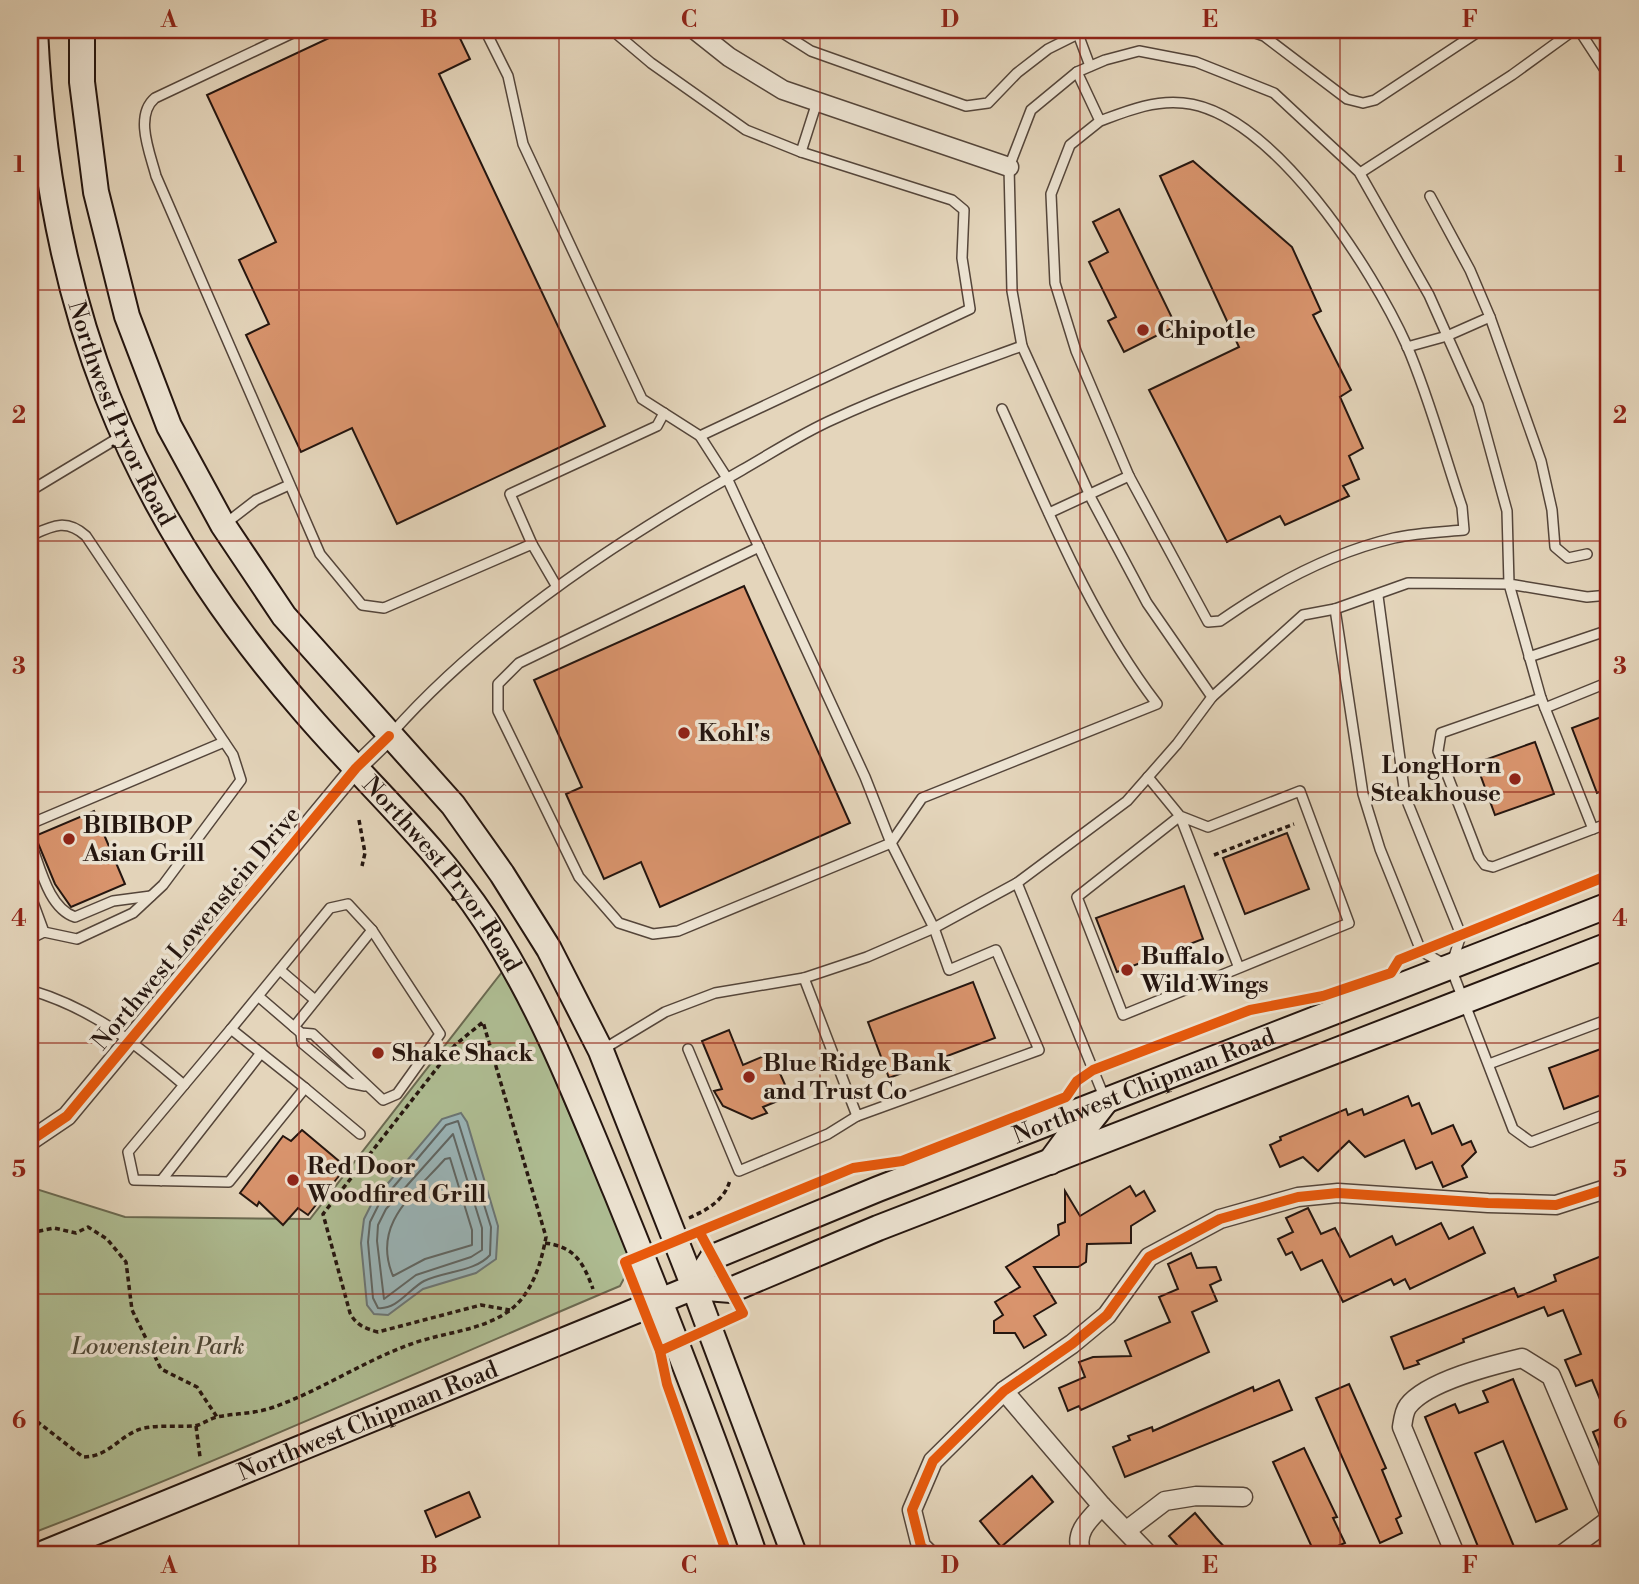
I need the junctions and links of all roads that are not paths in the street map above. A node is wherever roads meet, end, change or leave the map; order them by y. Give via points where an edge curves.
1 (36, 30) edge
2 (82, 30) edge
3 (299, 30) edge
4 (485, 30) edge
5 (612, 30) edge
6 (695, 30) edge
7 (778, 30) edge
8 (1093, 30) edge
9 (1247, 30) edge
10 (1481, 30) edge
11 (1577, 30) edge
12 (1078, 32) edge
13 (1090, 66) junction
14 (1077, 72) junction
15 (1609, 76) edge
16 (817, 102) junction
17 (1100, 121) junction
18 (801, 152) junction
19 (1009, 167) junction
20 (1360, 173) junction
21 (1430, 195) dead end
22 (1490, 317) junction
23 (1447, 336) junction
24 (1022, 346) junction
25 (1407, 346) junction
26 (1002, 409) dead end
27 (664, 413) junction
28 (122, 435) junction
29 (700, 436) junction
30 (1129, 476) junction
31 (727, 478) junction
32 (289, 485) junction
33 (30, 491) edge
34 (1090, 494) junction
35 (1049, 513) junction
36 (223, 526) junction
37 (30, 536) edge
38 (532, 544) junction
39 (759, 547) junction
40 (1587, 554) dead end
41 (1509, 584) junction
42 (557, 587) junction
43 (1609, 595) edge
44 (1378, 596) junction
45 (1335, 609) junction
46 (1609, 629) edge
47 (1529, 657) junction
48 (1609, 682) edge
49 (1212, 697) junction
50 (1541, 698) junction
51 (1545, 708) junction
52 (389, 736) junction
53 (224, 742) junction
54 (356, 768) junction
55 (1148, 777) junction
56 (1180, 816) junction
57 (1609, 823) edge
58 (30, 824) edge
59 (1593, 829) junction
60 (30, 841) edge
61 (891, 843) junction
62 (1017, 883) junction
63 (30, 894) edge
64 (151, 896) junction
65 (1609, 905) edge
66 (934, 928) junction
67 (372, 930) junction
68 (44, 932) junction
69 (30, 939) edge
70 (1609, 945) edge
71 (1239, 968) junction
72 (1451, 968) junction
73 (280, 970) junction
74 (804, 978) junction
75 (30, 990) edge
76 (258, 996) junction
77 (315, 1000) junction
78 (1465, 1001) junction
79 (1609, 1019) edge
80 (231, 1029) junction
81 (298, 1030) junction
82 (130, 1040) junction
83 (688, 1048) dead end
84 (601, 1051) junction
85 (261, 1053) junction
86 (1489, 1064) junction
87 (184, 1085) junction
88 (305, 1088) junction
89 (1105, 1101) junction
90 (1606, 1114) dead end
91 (857, 1116) junction
92 (359, 1134) dead end
93 (30, 1140) edge
94 (1049, 1162) junction
95 (161, 1181) junction
96 (1609, 1188) edge
97 (694, 1287) junction
98 (660, 1301) junction
99 (1004, 1391) junction
100 (1243, 1497) dead end
101 (1102, 1506) junction
102 (1609, 1513) edge
103 (1609, 1520) edge
104 (1127, 1530) junction
105 (42, 1554) edge
106 (754, 1554) edge
107 (794, 1554) edge
108 (929, 1554) edge
109 (1082, 1554) edge
110 (1147, 1554) edge
111 (1455, 1554) edge
112 (1563, 1554) edge

1 - 28 main road, Northwest Pryor Road via 50,190 80,325
2 - 36 main road, Northwest Pryor Road via 82,82 96,192 127,316 169,426
3 - 32 lane via 155,98 145,110 156,176
4 - 27 lane via 508,76 523,144 559,222 642,399
5 - 18 lane via 651,64 746,130
6 - 16 street via 783,90
7 - 12 lane via 811,51 966,106 988,103 1017,73
8 - 12 lane
9 - 10 lane via 1264,36 1347,99 1363,103 1375,100
11 - 15 lane
11 - 20 lane
12 - 13 lane
13 - 14 lane
13 - 20 lane via 1139,51 1196,62 1274,93
14 - 17 lane
14 - 19 lane via 1031,110
16 - 18 lane
16 - 19 street
17 - 25 lane via 1150,104 1184,103 1250,131 1297,177 1338,228
17 - 30 lane via 1070,145 1051,194 1051,242 1055,283 1076,351
18 - 29 lane via 952,200 964,210 962,258 970,309
19 - 24 lane via 1012,291
20 - 23 lane
21 - 22 lane
22 - 23 lane
22 - 40 lane via 1541,461 1555,547 1568,558
23 - 25 lane
23 - 41 lane via 1478,405 1507,511
24 - 31 lane via 830,420
24 - 34 lane
25 - 30 lane via 1462,507 1464,530 1395,538 1340,555 1284,579 1220,621 1208,622
26 - 35 lane
27 - 29 lane
27 - 38 lane via 657,426 510,494
28 - 33 lane
28 - 54 main road, Northwest Pryor Road via 178,541 242,636
29 - 31 lane
30 - 34 lane
31 - 39 lane
31 - 42 lane via 649,523
32 - 36 lane via 256,500
32 - 38 lane via 320,554 362,605 394,604
34 - 35 lane
34 - 49 lane via 1147,603
35 - 61 lane via 1094,610 1157,704 922,799
36 - 52 main road, Northwest Pryor Road via 284,616
37 - 53 lane via 58,524 74,525 86,536
38 - 42 lane
39 - 61 lane
39 - 61 lane via 519,663 498,684 498,711 579,877 619,923 653,934 678,931
41 - 43 lane via 1587,597
41 - 44 lane via 1408,583
41 - 47 lane
42 - 52 lane via 423,698
44 - 45 lane
44 - 72 lane via 1405,796 1461,935
45 - 49 lane via 1303,615
45 - 72 lane via 1363,794 1380,849 1421,951
46 - 47 lane
47 - 50 lane
48 - 51 lane
49 - 55 lane
50 - 51 lane
50 - 59 lane via 1441,733 1438,751 1479,857 1493,867
51 - 59 lane
52 - 54 street, Northwest Lowenstein Drive
52 - 84 main road, Northwest Pryor Road via 453,805 502,874 549,950
53 - 58 lane
53 - 64 lane via 242,780
54 - 82 street, Northwest Lowenstein Drive
54 - 98 main road, Northwest Pryor Road via 433,849 485,920 533,1000
55 - 56 lane
55 - 62 lane via 1127,801
56 - 71 lane
56 - 71 lane via 1077,897 1118,1003 1123,1015
56 - 71 lane via 1208,827 1300,791 1349,923
57 - 59 lane
60 - 64 lane via 64,913 75,917 113,901
61 - 66 lane
62 - 66 lane
62 - 89 lane
63 - 68 lane
64 - 68 lane via 133,913 77,939
65 - 72 main road, Northwest Chipman Road
66 - 74 lane
66 - 91 lane via 949,970 996,950 1039,1050
67 - 73 lane via 348,904 330,908
67 - 77 lane
67 - 81 lane via 440,1034 397,1094 383,1100 365,1086 350,1083 302,1043
68 - 69 lane
70 - 78 main road, Northwest Chipman Road
72 - 78 lane
72 - 89 main road, Northwest Chipman Road
73 - 76 lane
73 - 77 lane
74 - 84 lane via 715,993 665,1012
74 - 91 lane
75 - 82 lane via 69,1002
76 - 80 lane
76 - 81 lane
77 - 81 lane
78 - 86 lane
78 - 94 main road, Northwest Chipman Road
79 - 86 lane
80 - 85 lane
80 - 87 lane
82 - 87 lane
82 - 93 street, Northwest Lowenstein Drive via 67,1115
83 - 91 lane via 739,1171 828,1134
84 - 97 main road, Northwest Pryor Road
85 - 88 lane
85 - 95 lane
86 - 90 lane via 1513,1129 1531,1142
87 - 95 lane via 128,1152 134,1180
88 - 92 lane
88 - 95 lane via 229,1182
89 - 94 main road via 1085,1128 1070,1135
89 - 97 main road, Northwest Chipman Road via 713,1257
94 - 97 main road, Northwest Chipman Road via 731,1290
96 - 99 street via 1556,1205 1338,1193 1298,1197 1220,1219 1149,1257 1107,1315
97 - 98 main road, Northwest Chipman Road
97 - 107 main road, Northwest Pryor Road
98 - 105 main road, Northwest Chipman Road
98 - 106 main road, Northwest Pryor Road
99 - 101 street
99 - 108 street via 933,1461 912,1510 921,1546
100 - 104 street via 1196,1496 1165,1502
101 - 104 street
101 - 109 street via 1081,1532
102 - 111 street via 1551,1376 1522,1358 1491,1365 1422,1393 1407,1407 1402,1427
103 - 112 street
104 - 110 street

